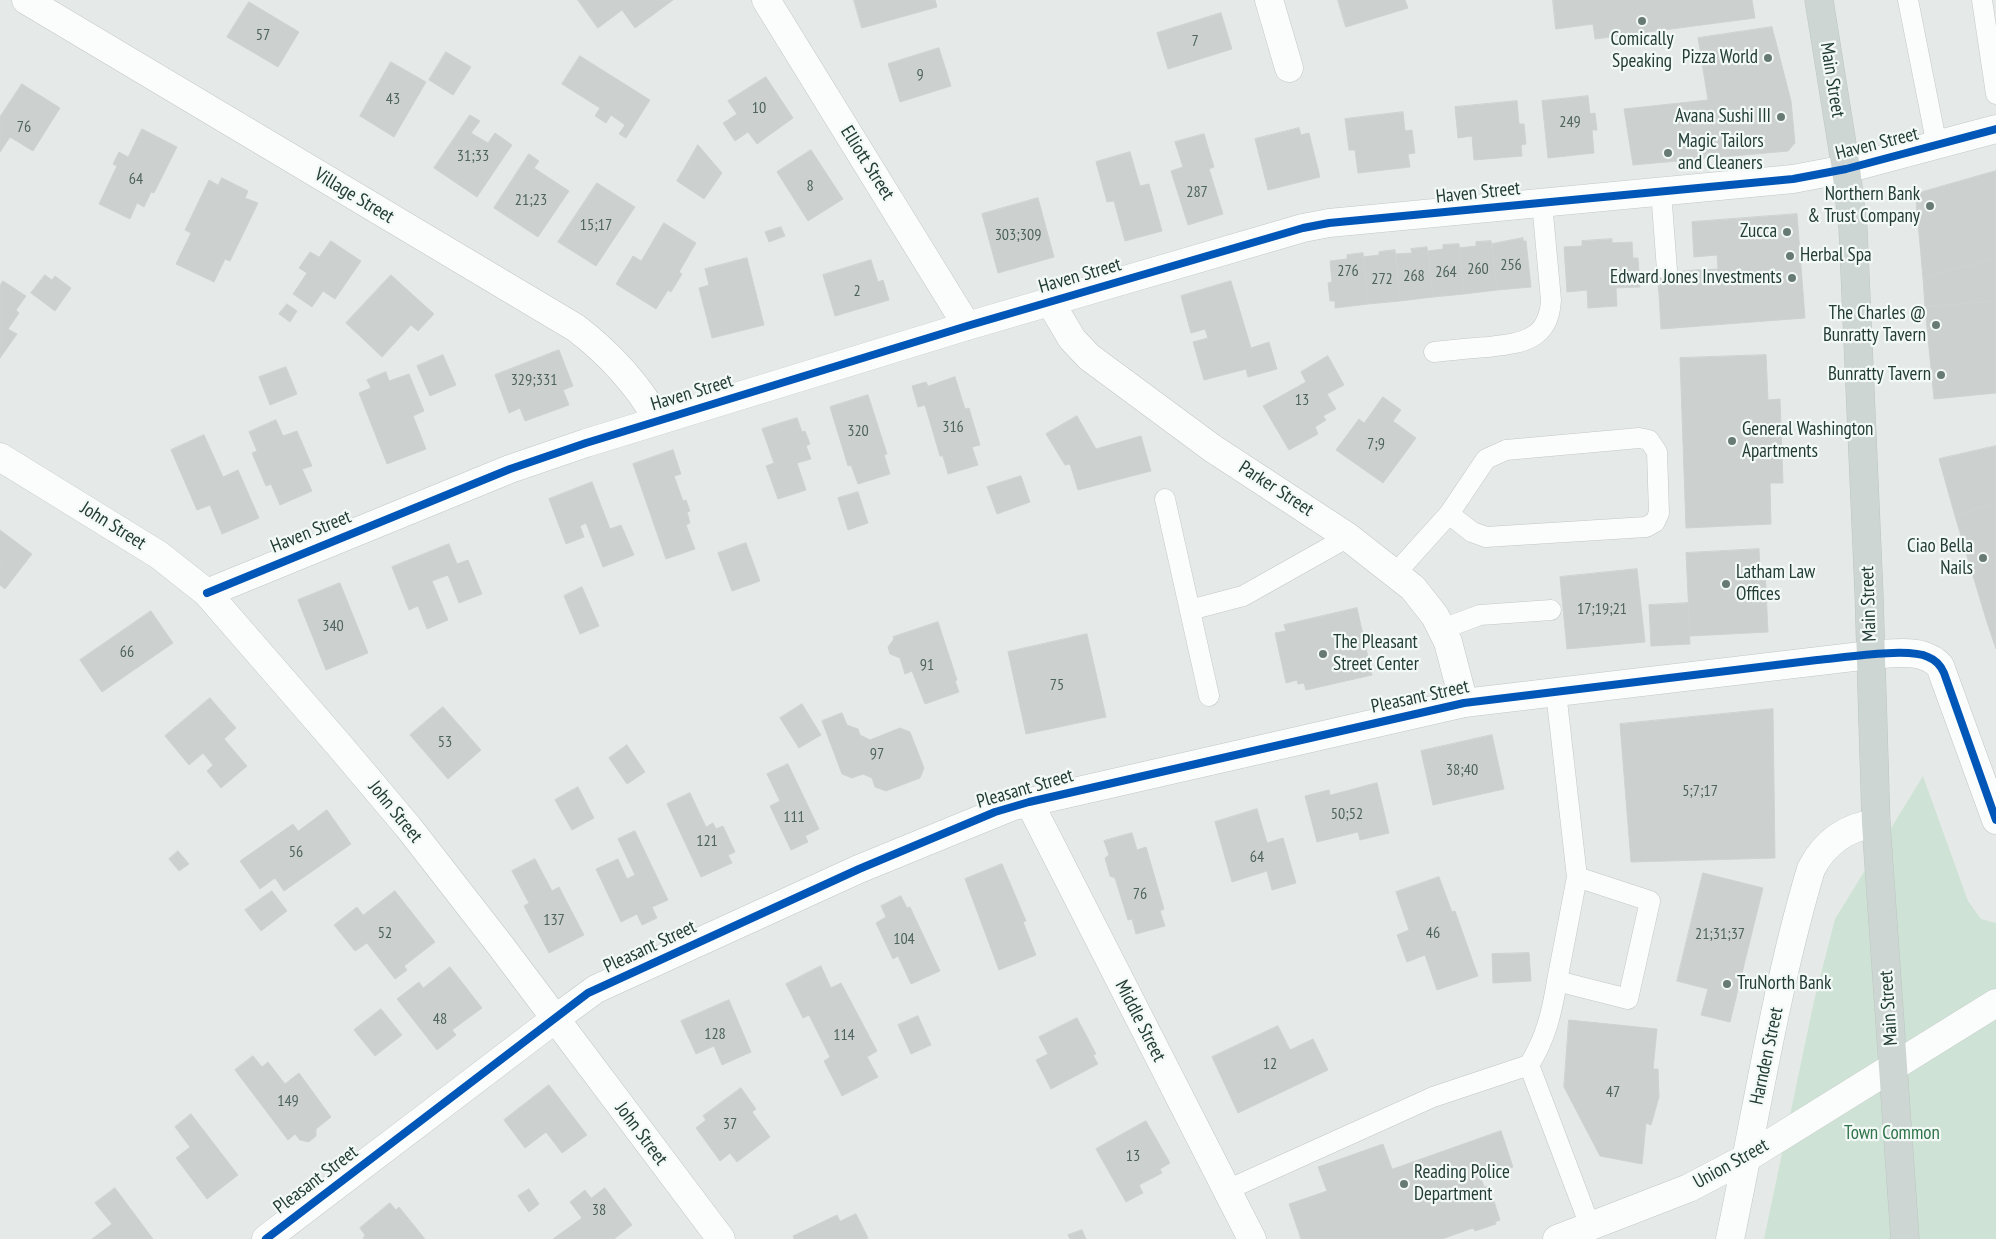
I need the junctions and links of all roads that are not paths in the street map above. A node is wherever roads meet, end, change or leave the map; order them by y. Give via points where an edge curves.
1 (26, 0) edge
2 (766, 0) edge
3 (1269, 0) edge
4 (1819, 0) edge
5 (1908, 0) edge
6 (1982, 0) edge
7 (1994, 62) edge
8 (1289, 68) dead end
9 (1996, 94) edge
10 (1996, 129) edge
11 (1937, 146) junction
12 (1846, 169) junction
13 (1661, 191) junction
14 (1542, 203) junction
15 (1668, 270) dead end
16 (1050, 302) junction
17 (967, 326) junction
18 (1434, 352) dead end
19 (658, 420) junction
20 (0, 457) edge
21 (1165, 498) dead end
22 (1449, 514) junction
23 (1348, 538) junction
24 (1395, 574) junction
25 (207, 593) junction
26 (1190, 610) junction
27 (1551, 610) dead end
28 (1442, 629) junction
29 (1870, 655) junction
30 (1556, 692) junction
31 (1209, 696) dead end
32 (1464, 703) junction
33 (1029, 802) junction
34 (1996, 820) edge
35 (1876, 823) junction
36 (1576, 877) junction
37 (1557, 981) junction
38 (1996, 1003) edge
39 (555, 1019) junction
40 (1529, 1064) junction
41 (1893, 1066) junction
42 (1748, 1157) junction
43 (1227, 1190) junction
44 (1590, 1226) junction
45 (266, 1239) edge
46 (721, 1239) edge
47 (1252, 1239) edge
48 (1557, 1239) edge
49 (1730, 1239) edge
50 (1905, 1239) edge

1 - 19 street, Village Street via 576,328 626,371
2 - 17 street, Elliott Street
3 - 8 street
4 - 12 main road, Main Street
5 - 11 lane
6 - 7 lane
7 - 9 lane
10 - 11 street, Haven Street
11 - 12 street, Haven Street
12 - 13 street, Haven Street via 1784,180
12 - 29 main road, Main Street via 1855,260
13 - 14 street, Haven Street
13 - 15 lane
14 - 16 street, Haven Street via 1303,228
14 - 18 lane via 1551,300 1549,316 1541,330 1522,343
16 - 17 street, Haven Street
16 - 23 street, Parker Street via 1072,339 1089,357 1212,448
17 - 19 street, Haven Street
19 - 25 street, Haven Street via 510,469
20 - 25 street, John Street via 159,555
21 - 26 lane
22 - 22 lane via 1486,460 1501,451 1642,438 1654,445 1657,452 1659,513 1655,522 1646,528 1486,537 1472,532
22 - 24 lane
23 - 24 street, Parker Street
23 - 26 lane via 1243,596
24 - 28 street, Parker Street via 1422,598
25 - 39 street, John Street via 402,821
26 - 31 lane
27 - 28 lane via 1480,615
28 - 32 street, Parker Street via 1453,657
29 - 30 street, Pleasant Street
29 - 34 street, Pleasant Street via 1918,654 1928,656 1940,666
29 - 35 main road, Main Street
30 - 32 street, Pleasant Street
30 - 36 lane
32 - 33 street, Pleasant Street
33 - 39 street, Pleasant Street via 996,812 841,878 588,993
33 - 43 street, Middle Street
35 - 41 main road, Main Street
35 - 42 street, Harnden Street via 1853,828 1832,840 1811,869 1765,1055
36 - 37 lane
36 - 37 lane via 1650,901 1628,999
37 - 40 lane via 1547,1031
38 - 41 street, Union Street
39 - 45 street, Pleasant Street
39 - 46 street, John Street
40 - 43 lane via 1433,1097
40 - 44 lane
41 - 42 street, Union Street
41 - 50 main road, Main Street
42 - 44 street, Union Street via 1689,1188
42 - 49 street, Harnden Street
43 - 47 street, Middle Street
44 - 48 street, Union Street

